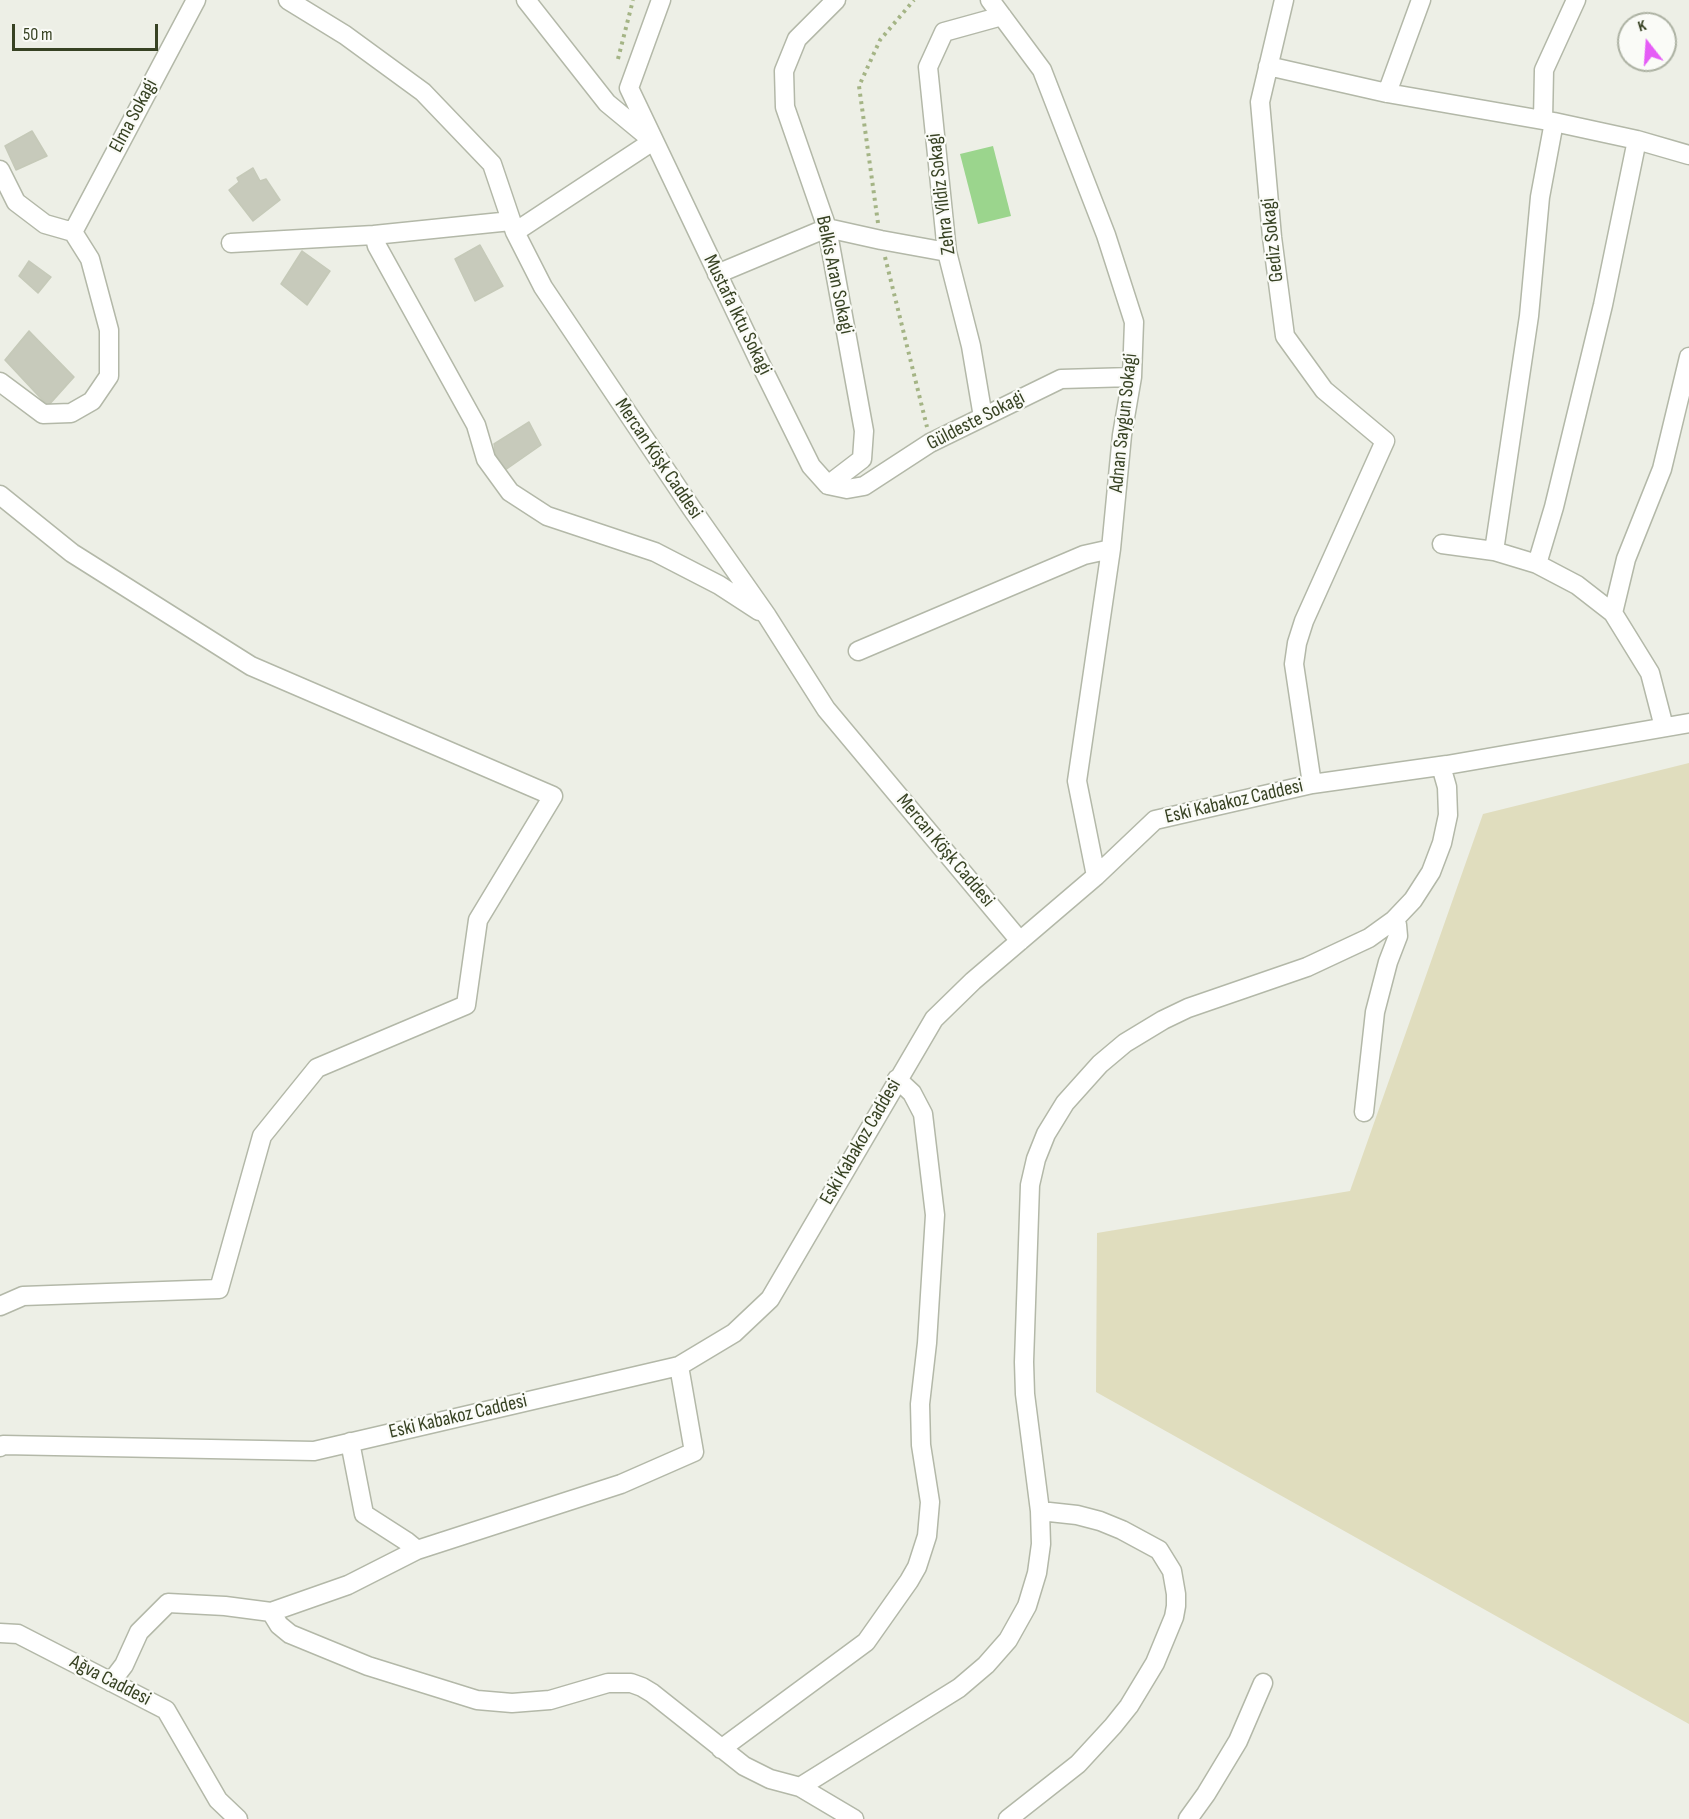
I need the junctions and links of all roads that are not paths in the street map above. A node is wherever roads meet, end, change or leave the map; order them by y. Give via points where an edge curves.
1 (195, 0) edge
2 (288, 0) edge
3 (526, 0) edge
4 (661, 0) edge
5 (836, 0) edge
6 (990, 0) edge
7 (1284, 0) edge
8 (1421, 0) edge
9 (1576, 0) edge
10 (1002, 16) junction
11 (1268, 66) junction
12 (1387, 93) junction
13 (1549, 121) junction
14 (1637, 140) junction
15 (653, 141) junction
16 (1689, 155) edge
17 (0, 170) edge
18 (513, 227) junction
19 (827, 228) junction
20 (73, 232) junction
21 (374, 235) junction
22 (231, 243) dead end
23 (947, 252) junction
24 (717, 274) junction
25 (1689, 357) edge
26 (1132, 377) junction
27 (0, 382) edge
28 (983, 417) junction
29 (828, 485) junction
30 (0, 495) edge
31 (1442, 544) dead end
32 (1111, 549) junction
33 (1494, 550) junction
34 (1537, 564) junction
35 (1613, 613) junction
36 (767, 616) junction
37 (858, 651) dead end
38 (1689, 723) edge
39 (1664, 728) junction
40 (1441, 766) junction
41 (1312, 784) junction
42 (1096, 876) junction
43 (1394, 920) junction
44 (1020, 941) junction
45 (897, 1079) junction
46 (1364, 1112) dead end
47 (0, 1306) edge
48 (679, 1366) junction
49 (350, 1442) junction
50 (0, 1447) edge
51 (1040, 1511) junction
52 (417, 1550) junction
53 (271, 1612) junction
54 (0, 1633) edge
55 (111, 1682) junction
56 (1263, 1683) dead end
57 (721, 1749) junction
58 (800, 1787) junction
59 (238, 1819) edge
60 (854, 1819) edge
61 (1008, 1819) edge
62 (1188, 1819) edge

1 - 20 street, Elma Sokagi
2 - 18 street, Mercan Köşk Caddesi via 345,34 423,92 492,164
3 - 15 street, Mustafa Iktu Sokagi via 607,103
4 - 15 street, Mustafa Iktu Sokagi via 629,88
5 - 19 street, Belkis Aran Sokagi via 797,39 784,71 785,108
6 - 10 street, Adnan Saygun Sokagi
7 - 11 street, Gediz Sokagi
8 - 12 street
9 - 13 street via 1544,70
10 - 23 street, Zehra Yildiz Sokagi via 944,32 927,67
10 - 26 street, Adnan Saygun Sokagi via 1042,70 1106,235 1134,322
11 - 12 street
11 - 41 street, Gediz Sokagi via 1260,102 1285,336 1324,390 1385,441 1297,643 1294,664
12 - 13 street
13 - 14 street
13 - 33 street via 1529,316
14 - 16 street
14 - 34 street via 1603,305
15 - 18 street
15 - 24 street, Mustafa Iktu Sokagi
17 - 20 street via 16,202 45,224
18 - 21 street
18 - 36 street, Mercan Köşk Caddesi via 543,287
19 - 23 street
19 - 24 street
19 - 29 street, Belkis Aran Sokagi via 864,431 862,459
20 - 27 street via 90,259 109,330 109,376 92,401 70,413 43,414
21 - 22 street
21 - 36 street via 476,425 486,459 510,492 547,516 655,552 719,585
23 - 28 street, Zehra Yildiz Sokagi via 971,346
24 - 29 street, Mustafa Iktu Sokagi via 811,466
25 - 35 street via 1662,469 1626,559
26 - 28 street, Güldeste Sokagi via 1061,379
26 - 32 street, Adnan Saygun Sokagi
28 - 29 street, Güldeste Sokagi via 930,442 864,486 847,489
30 - 47 street via 72,553 251,666 553,796 478,920 466,1005 317,1068 262,1136 219,1289 23,1296
31 - 33 street
32 - 37 street via 1084,555
32 - 42 street, Adnan Saygun Sokagi via 1077,781
33 - 34 street
34 - 35 street via 1577,585
35 - 39 street via 1650,673
36 - 44 street, Mercan Köşk Caddesi via 826,709
38 - 39 street, Eski Kabakoz Caddesi
39 - 40 street, Eski Kabakoz Caddesi
40 - 41 street, Eski Kabakoz Caddesi
40 - 43 street via 1448,815 1442,843 1431,872
41 - 42 street, Eski Kabakoz Caddesi via 1155,820
42 - 44 street, Eski Kabakoz Caddesi
43 - 46 street via 1398,936 1375,1012
43 - 51 street via 1369,938 1307,967 1163,1020 1100,1064 1055,1119 1042,1142 1030,1185 1024,1362
44 - 45 street, Eski Kabakoz Caddesi via 934,1019
45 - 48 street, Eski Kabakoz Caddesi via 770,1299 734,1333
45 - 57 street via 912,1093 923,1114 935,1215 920,1404 921,1445 930,1502 927,1536 909,1581 866,1642
48 - 49 street, Eski Kabakoz Caddesi
48 - 52 street via 694,1452 621,1485
49 - 50 street, Eski Kabakoz Caddesi via 314,1451
49 - 52 street via 364,1514
51 - 58 street via 1037,1573 1027,1606 1008,1640 959,1688
51 - 61 street via 1100,1521 1159,1550 1172,1571 1176,1606 1155,1663 1129,1706 1078,1764
52 - 53 street via 348,1585
53 - 55 street via 168,1603 139,1632 124,1665
53 - 57 street via 290,1634 368,1666 477,1700 550,1700 608,1683 631,1683 652,1693
54 - 55 street, Ağva Caddesi via 18,1634
55 - 59 street, Ağva Caddesi via 166,1710 218,1800
56 - 62 street via 1238,1741
57 - 58 street via 757,1773
58 - 60 street

